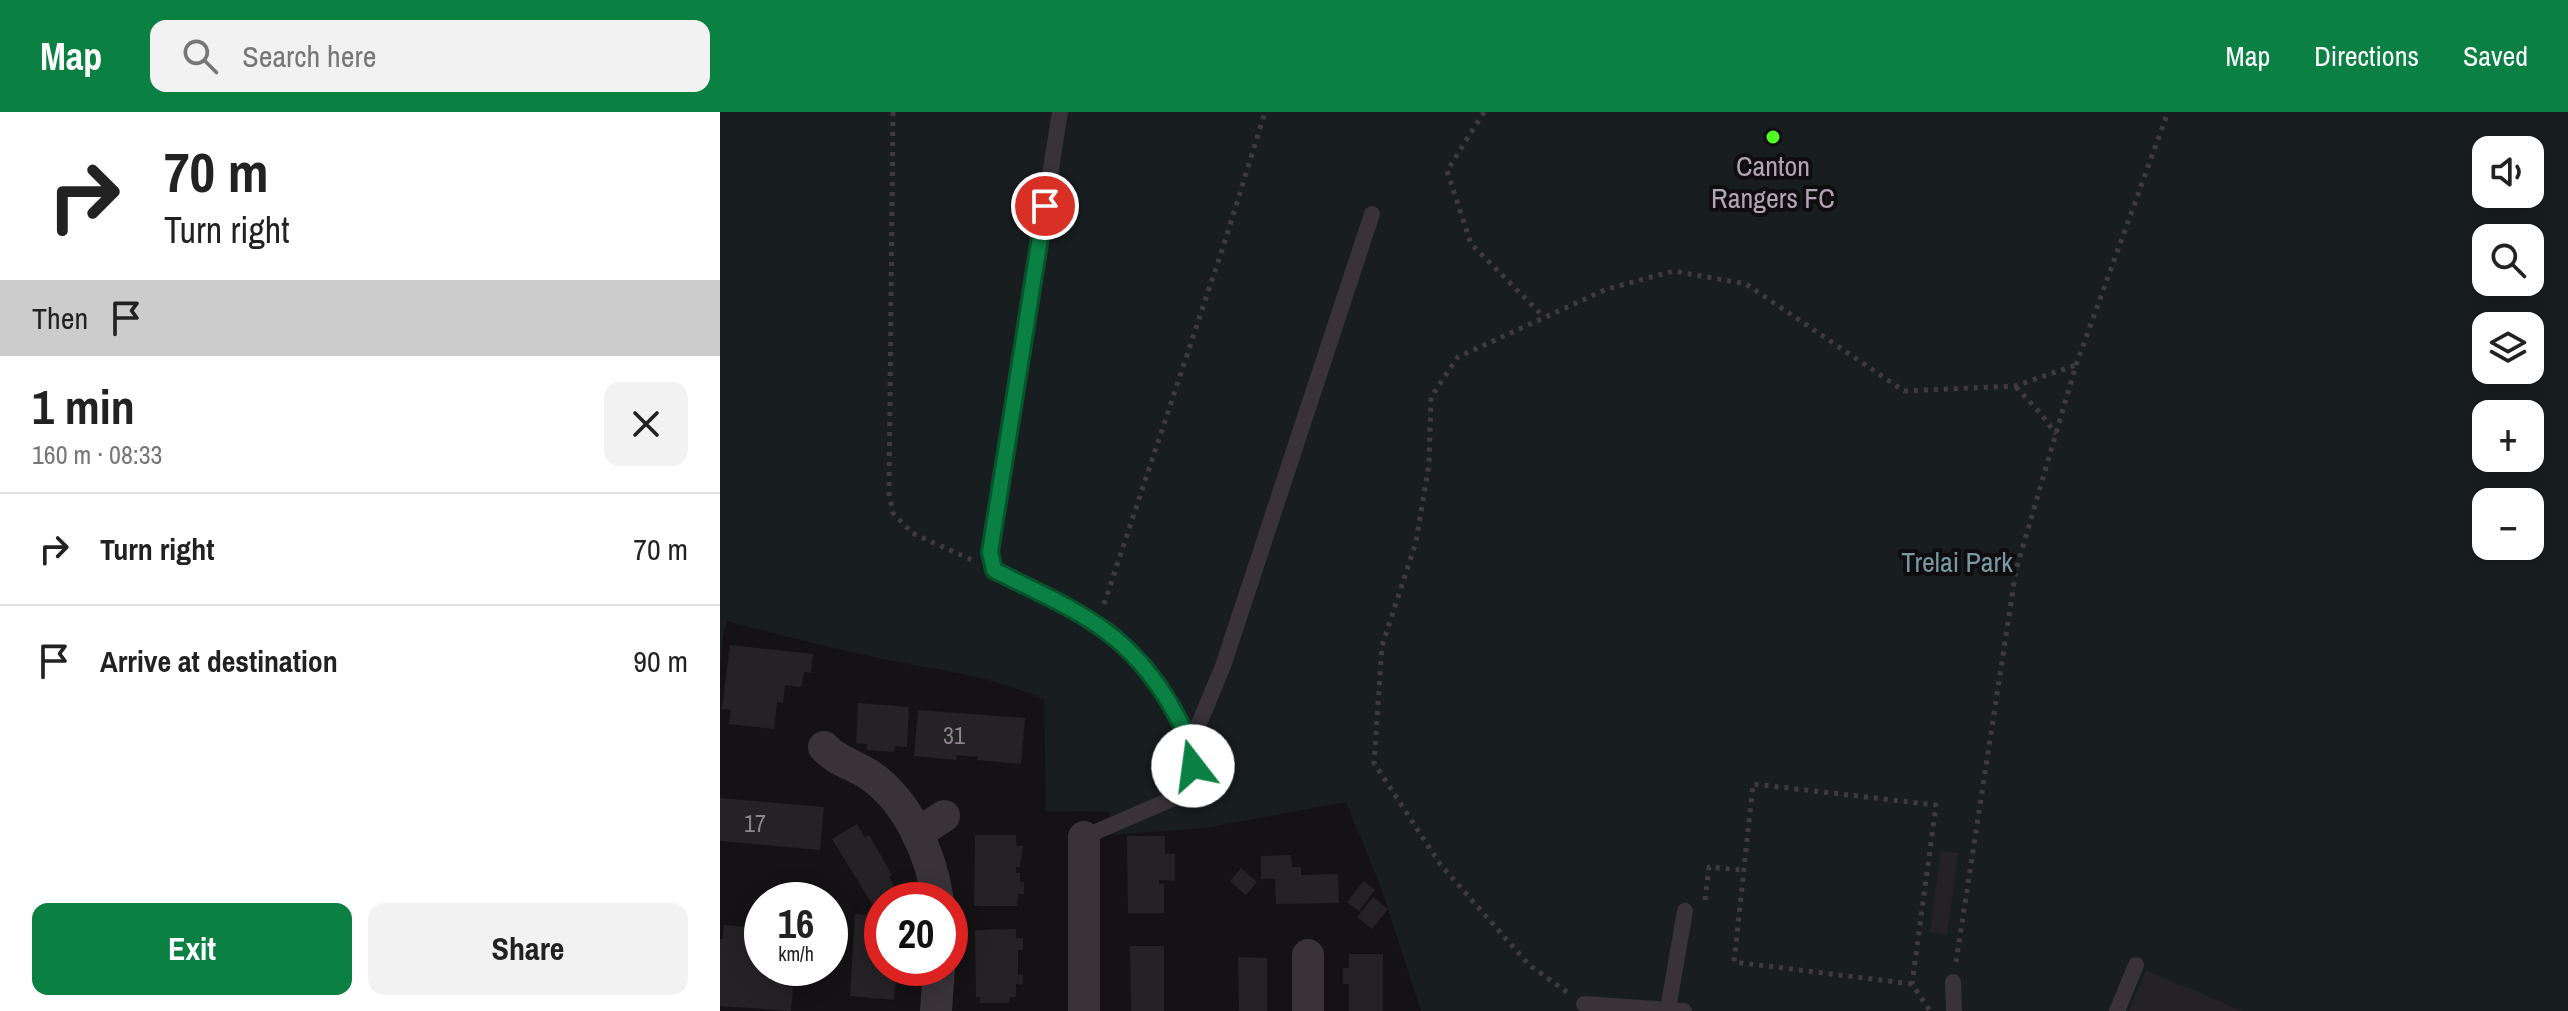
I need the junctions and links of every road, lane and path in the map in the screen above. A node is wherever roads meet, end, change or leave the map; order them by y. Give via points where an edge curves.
1 (893, 112) edge
2 (1060, 112) edge
3 (1265, 112) edge
4 (1484, 112) edge
5 (2168, 112) edge
6 (1372, 214) dead end
7 (1544, 317) junction
8 (2076, 365) junction
9 (2015, 386) junction
10 (2056, 434) junction
11 (994, 570) junction
12 (1097, 624) junction
13 (1191, 743) junction
14 (824, 747) dead end
15 (944, 816) dead end
16 (917, 834) junction
17 (1084, 837) joint
18 (1742, 870) junction
19 (935, 882) edge
20 (1685, 911) joint
21 (1308, 955) dead end
22 (2136, 965) dead end
23 (1953, 982) joint
24 (1912, 984) junction
25 (938, 986) edge
26 (1584, 1004) joint
27 (1676, 1010) edge
28 (936, 1011) edge
29 (1084, 1011) edge
30 (1308, 1011) edge
31 (1930, 1011) edge
32 (1954, 1011) edge
33 (2117, 1011) edge

1 - 11 path via 893,513 912,533
2 - 11 lane via 990,552
3 - 12 path
4 - 7 path via 1447,171 1471,244
5 - 8 path
6 - 13 lane via 1223,666
7 - 9 path via 1607,289 1674,271 1746,284 1904,391
7 - 26 path via 1458,357 1431,397 1429,464 1416,542 1382,646 1374,763 1440,864 1529,965
8 - 9 path
8 - 10 path
9 - 10 path
10 - 23 path via 2016,570
11 - 12 lane
12 - 13 lane via 1146,666
13 - 17 lane via 1195,789
14 - 16 street via 876,780
15 - 16 street
16 - 19 street
17 - 29 street
18 - 20 path via 1709,867 1703,911
18 - 24 path via 1734,962
18 - 24 path via 1753,784 1936,805
20 - 27 lane
21 - 30 street
22 - 33 lane
23 - 32 lane
24 - 31 path
25 - 28 street
26 - 27 lane

